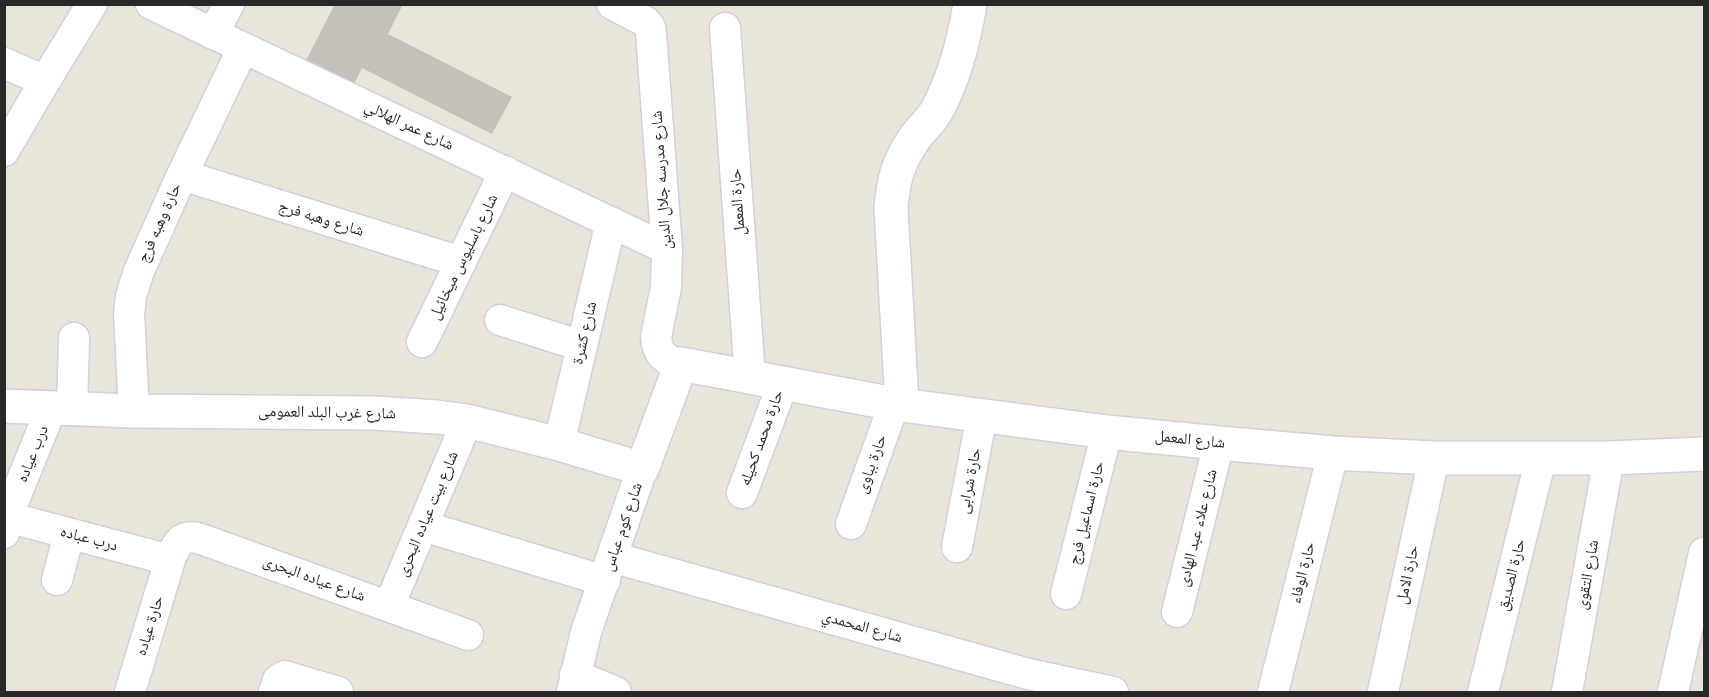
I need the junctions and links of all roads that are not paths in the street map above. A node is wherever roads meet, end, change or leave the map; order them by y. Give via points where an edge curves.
1 (92, 4) edge
2 (151, 4) edge
3 (229, 4) edge
4 (612, 4) edge
5 (970, 4) edge
6 (725, 28) dead end
7 (213, 34) junction
8 (243, 48) junction
9 (4, 63) edge
10 (45, 81) junction
11 (4, 151) edge
12 (505, 171) junction
13 (182, 175) junction
14 (611, 222) junction
15 (667, 249) junction
16 (461, 262) junction
17 (500, 320) dead end
18 (74, 338) dead end
19 (423, 342) dead end
20 (582, 346) junction
21 (681, 364) junction
22 (750, 376) junction
23 (783, 384) junction
24 (898, 405) junction
25 (4, 406) edge
26 (61, 409) junction
27 (134, 411) junction
28 (982, 416) junction
29 (467, 421) junction
30 (1107, 432) junction
31 (1219, 443) junction
32 (559, 444) junction
33 (1333, 453) junction
34 (1704, 454) edge
35 (1434, 458) junction
36 (1541, 458) junction
37 (1609, 458) junction
38 (642, 470) junction
39 (742, 493) dead end
40 (850, 524) dead end
41 (6, 525) edge
42 (423, 526) junction
43 (69, 534) junction
44 (957, 547) dead end
45 (1704, 553) edge
46 (170, 560) junction
47 (608, 569) junction
48 (57, 580) dead end
49 (1066, 594) dead end
50 (389, 606) junction
51 (1177, 612) dead end
52 (468, 635) dead end
53 (573, 684) edge
54 (130, 693) edge
55 (274, 693) edge
56 (338, 693) edge
57 (616, 693) edge
58 (1113, 693) edge
59 (1272, 693) edge
60 (1383, 693) edge
61 (1483, 693) edge
62 (1566, 693) edge
63 (1673, 693) edge

1 - 10 street
2 - 7 street, شارع عمر الهلالي
3 - 7 street
4 - 15 street, شارع مدرسه جلال الدين via 650,27
5 - 24 street via 953,75 936,112 901,160 893,184
6 - 22 street, حارة المعمل
7 - 8 street, شارع عمر الهلالي
8 - 12 street, شارع عمر الهلالي
8 - 13 street, حارة وهبه فرج
9 - 10 street
10 - 11 street
12 - 14 street, شارع عمر الهلالي
12 - 16 street, شارع باسليوس ميخائيل
13 - 16 street, شارع وهبه فرج
13 - 27 street, حارة وهبه فرج via 131,296
14 - 15 street, شارع عمر الهلالي
14 - 20 street, شارع كشرة
15 - 21 street, شارع مدرسه جلال الدين via 666,287 656,337 665,358
16 - 19 street, شارع باسليوس ميخائيل
17 - 20 street
18 - 26 street
20 - 32 street, شارع كشرة
21 - 22 street, شارع المعمل
21 - 38 street, شارع كوم عباس
22 - 23 street, شارع المعمل
23 - 24 street, شارع المعمل
23 - 39 street, حارة محمد كحيله
24 - 28 street, شارع المعمل
24 - 40 street, حارة بباوى
25 - 26 street, شارع غرب البلد العمومى
26 - 27 street, شارع غرب البلد العمومى
26 - 41 street, درب عياده
27 - 29 street, شارع غرب البلد العمومى via 406,414
28 - 30 street, شارع المعمل
28 - 44 street, حارة شرابى
29 - 32 street, شارع غرب البلد العمومى
29 - 42 street, شارع بيت عياده البحرى
30 - 31 street, شارع المعمل
30 - 49 street, حارة اسماعيل فرج
31 - 33 street, شارع المعمل
31 - 51 street, شارع علاء عبد الهادى
32 - 38 street, شارع غرب البلد العمومى
33 - 35 street, شارع المعمل
33 - 59 street, حارة الوفاء
34 - 37 street, شارع المعمل
35 - 36 street, شارع المعمل
35 - 60 street, حارة الامل
36 - 37 street, شارع المعمل
36 - 61 street, حارة الصديق
37 - 62 street, شارع التقوى
38 - 47 street, شارع كوم عباس
41 - 43 street, درب عباده
42 - 47 street, شارع المحمدي
42 - 50 street, شارع بيت عياده البحرى
43 - 46 street, درب عباده
43 - 48 street
45 - 63 street
46 - 50 street, شارع عياده البحرى via 178,542 195,537
46 - 54 street, حارة عياده
47 - 53 street, شارع كوم عباس
47 - 58 street, شارع المحمدي
50 - 52 street, شارع عياده البحرى
53 - 57 street
55 - 56 street via 278,680 284,676

